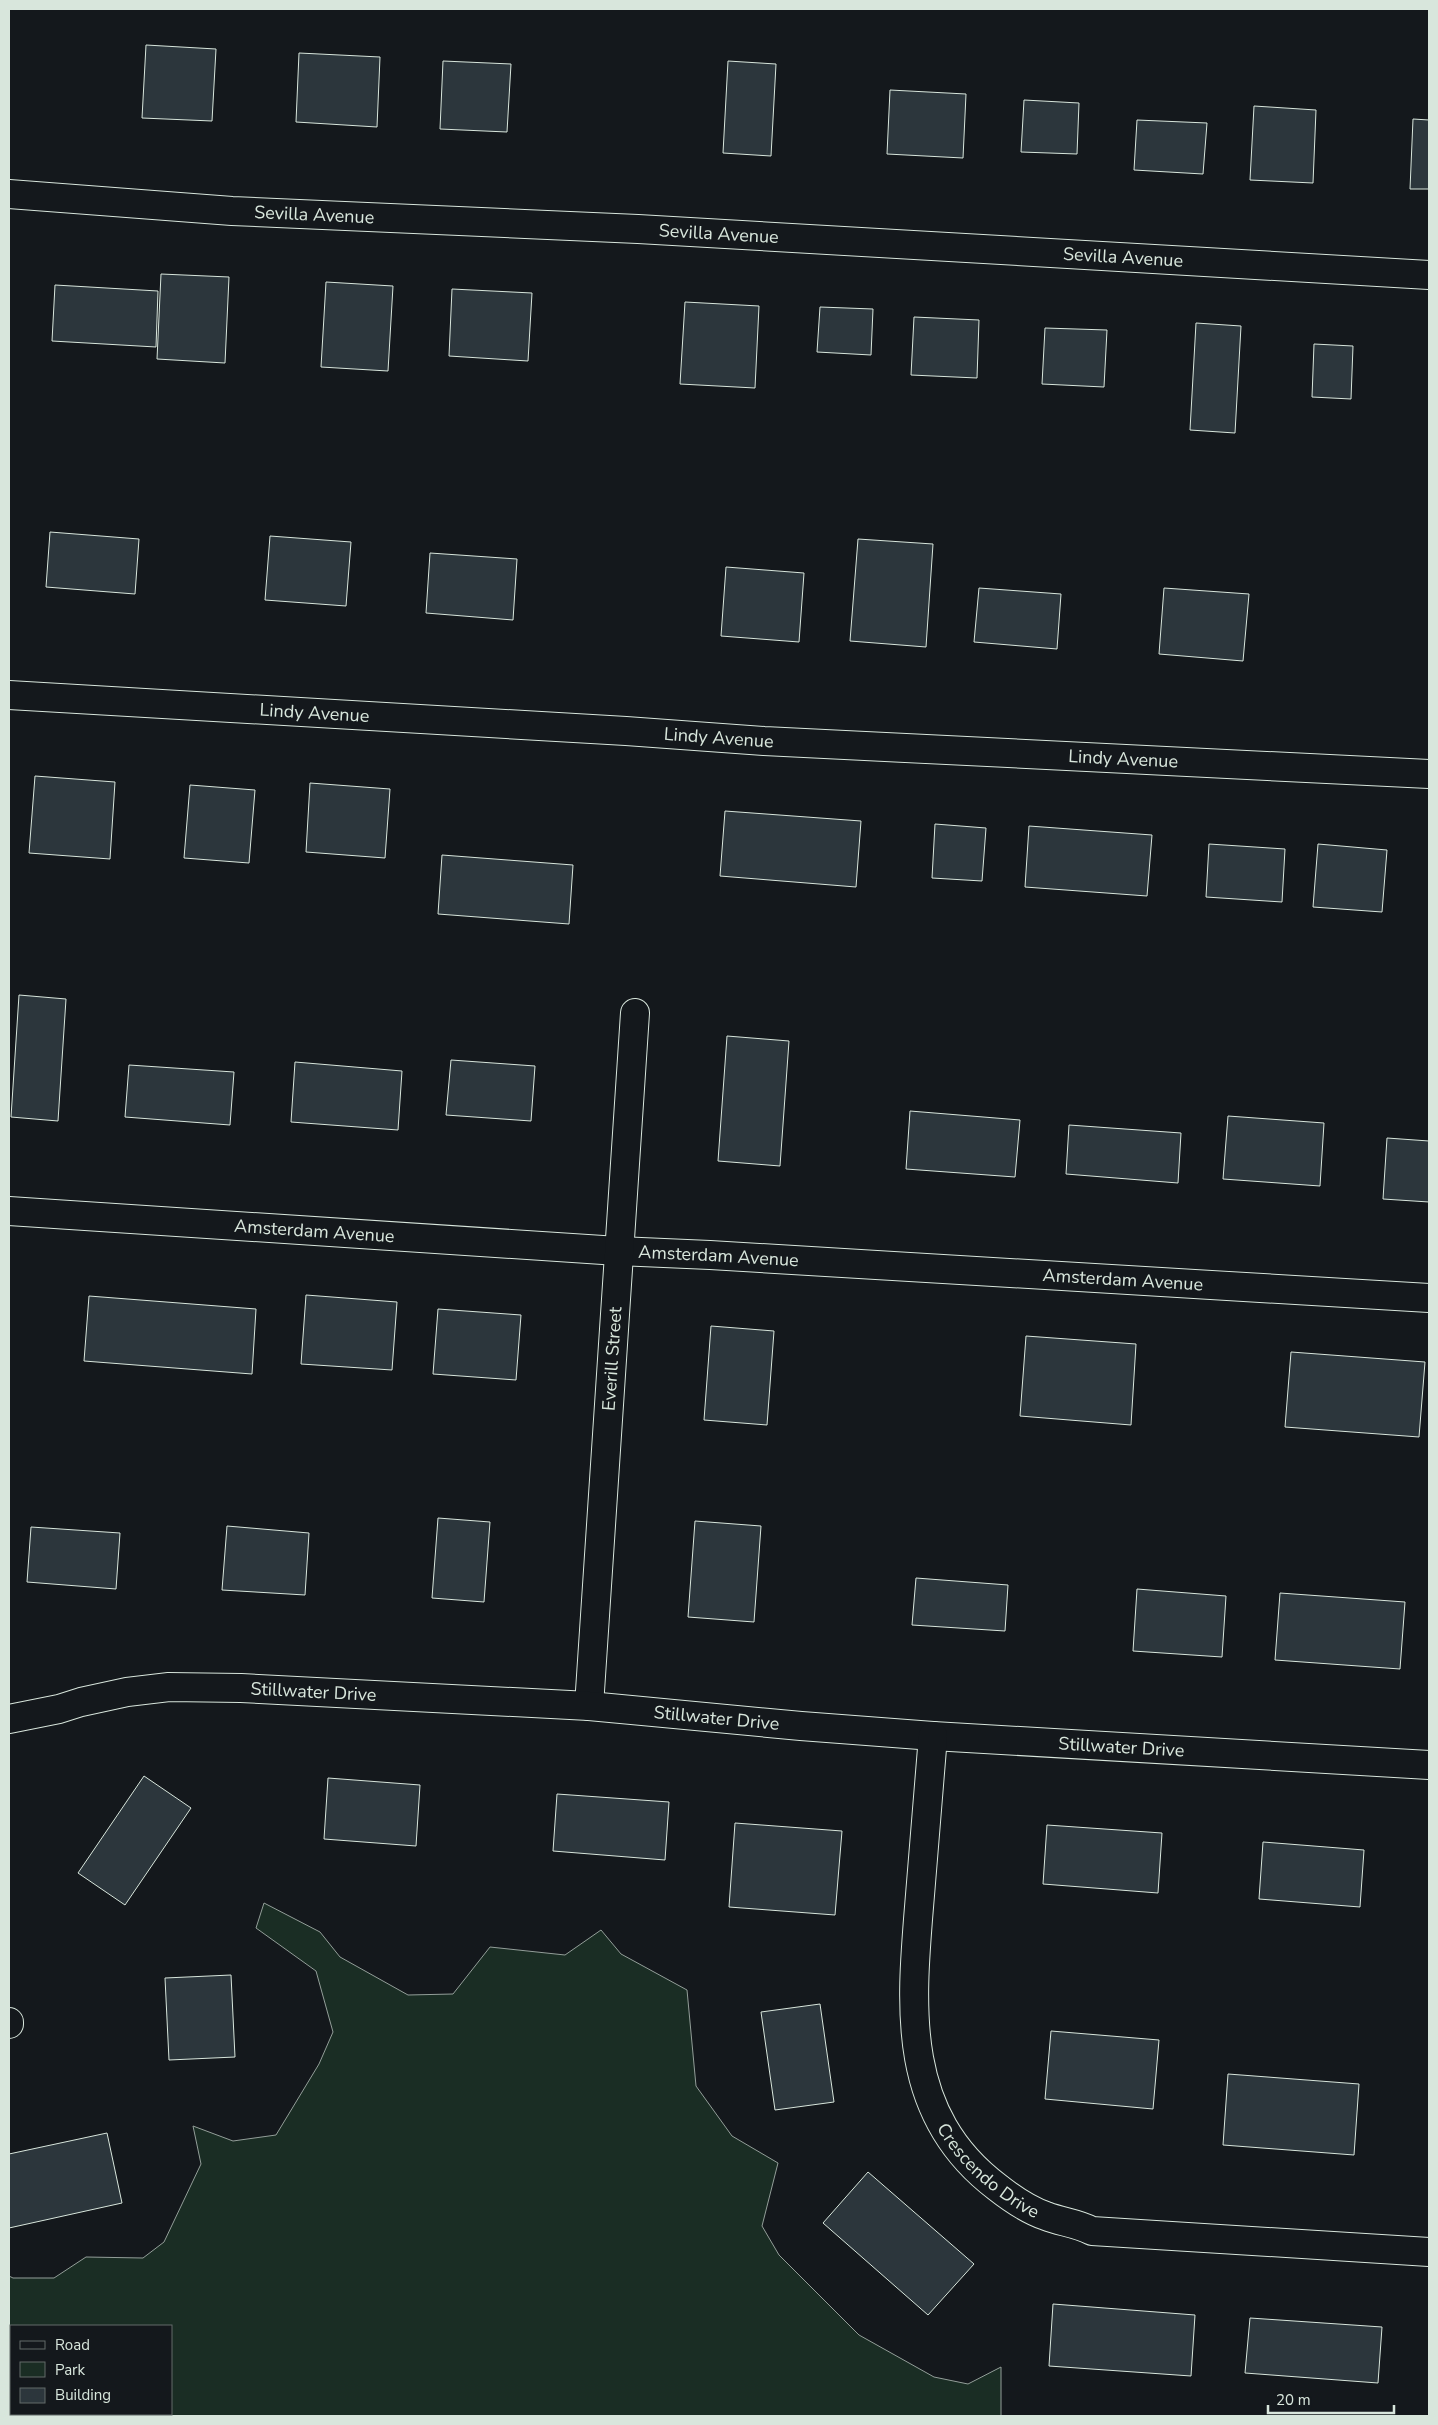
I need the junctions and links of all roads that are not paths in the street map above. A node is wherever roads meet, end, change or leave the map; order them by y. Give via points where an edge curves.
1 (9, 194) edge
2 (1429, 275) edge
3 (9, 695) edge
4 (1429, 774) edge
5 (635, 1013) dead end
6 (9, 1211) edge
7 (618, 1251) junction
8 (1429, 1298) edge
9 (589, 1706) junction
10 (9, 1719) edge
11 (933, 1736) junction
12 (1429, 1764) edge
13 (1429, 2252) edge

1 - 2 street, Sevilla Avenue via 232,211 638,229
3 - 4 street, Lindy Avenue via 784,742
5 - 7 street, Everill Street
6 - 7 street, Amsterdam Avenue
7 - 8 street, Amsterdam Avenue
7 - 9 street, Everill Street
9 - 10 street, Stillwater Drive via 169,1687 120,1693 59,1710
9 - 11 street, Stillwater Drive
11 - 12 street, Stillwater Drive
11 - 13 street, Crescendo Drive via 913,1975 916,2050 931,2102 954,2147 972,2166 1028,2208 1092,2231

